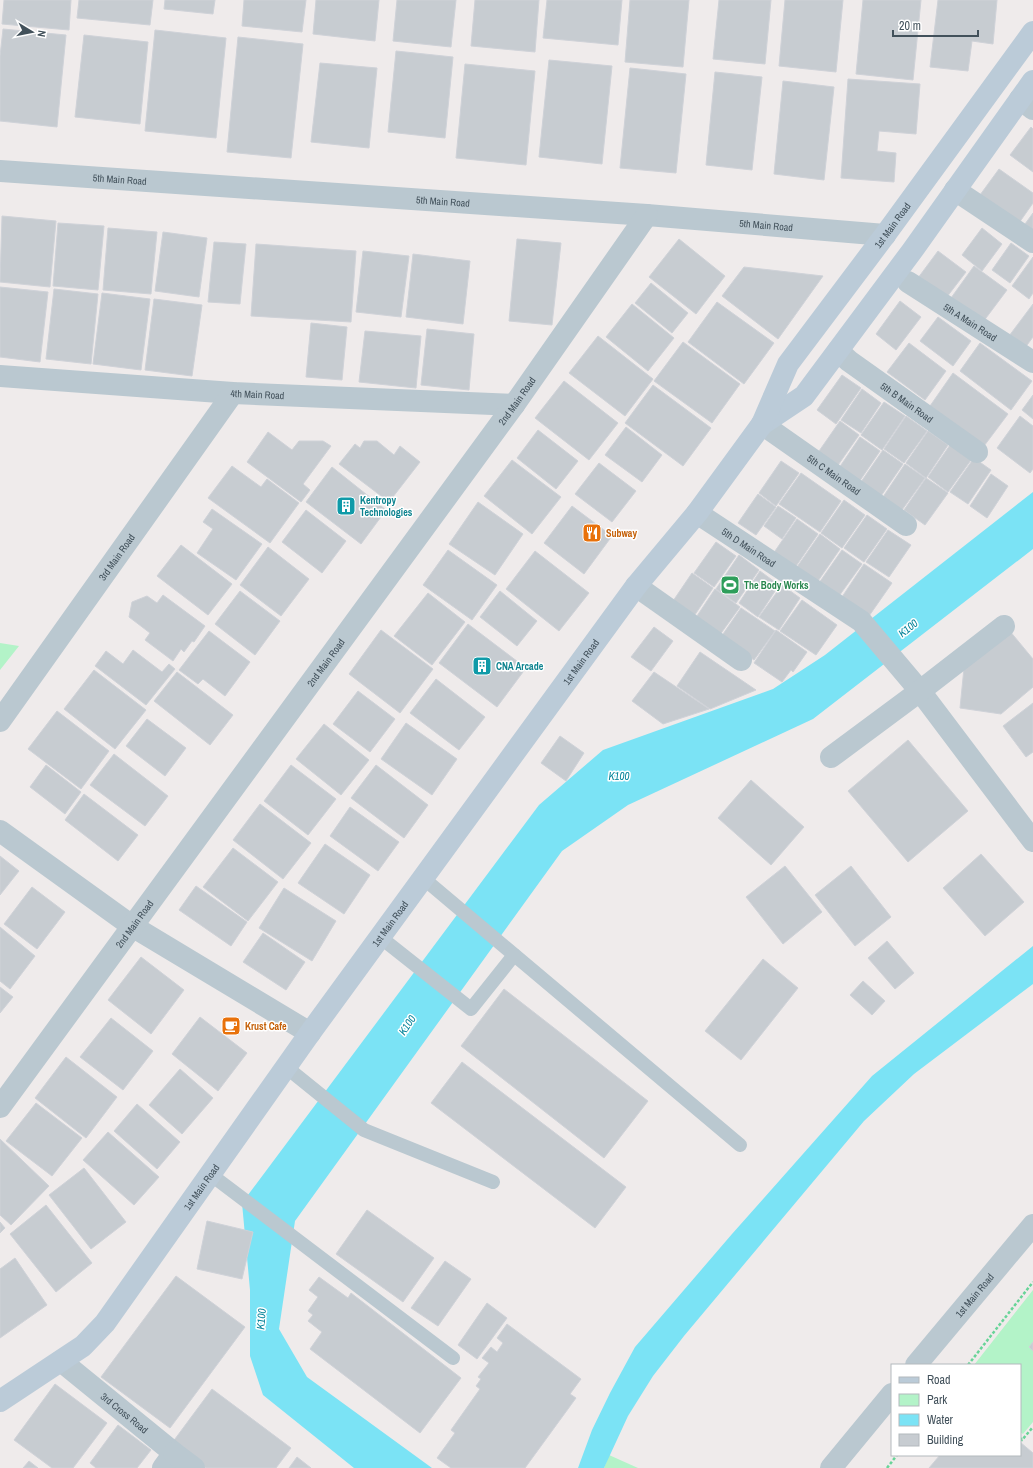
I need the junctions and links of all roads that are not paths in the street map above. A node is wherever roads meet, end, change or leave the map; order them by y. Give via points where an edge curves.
1 (1033, 32) edge
2 (1033, 81) edge
3 (1026, 104) edge
4 (0, 171) edge
5 (955, 190) junction
6 (647, 215) junction
7 (885, 236) junction
8 (1033, 242) edge
9 (908, 282) dead end
10 (838, 351) junction
11 (1033, 362) edge
12 (0, 376) edge
13 (233, 393) junction
14 (514, 405) junction
15 (762, 424) junction
16 (977, 452) dead end
17 (697, 513) junction
18 (906, 525) dead end
19 (636, 586) junction
20 (1004, 626) dead end
21 (742, 660) dead end
22 (920, 691) junction
23 (0, 721) edge
24 (831, 757) dead end
25 (0, 831) edge
26 (1033, 841) edge
27 (423, 878) junction
28 (132, 926) junction
29 (380, 937) junction
30 (514, 955) junction
31 (310, 1033) junction
32 (286, 1068) junction
33 (0, 1107) edge
34 (740, 1145) dead end
35 (210, 1174) junction
36 (493, 1182) dead end
37 (1033, 1225) edge
38 (454, 1358) dead end
39 (61, 1361) junction
40 (917, 1364) edge
41 (891, 1395) edge
42 (0, 1401) edge
43 (169, 1461) edge
44 (194, 1468) edge
45 (831, 1468) edge

1 - 7 street, 1st Main Road
2 - 3 street, 1st Main Road
3 - 5 street, 1st Main Road
4 - 6 street, 5th Main Road
5 - 8 street
5 - 10 street, 1st Main Road
6 - 7 street, 5th Main Road
6 - 14 street, 2nd Main Road
7 - 15 street, 1st Main Road via 788,364
9 - 11 street, 5th A Main Road
10 - 15 street, 1st Main Road via 804,396
10 - 16 street, 5th B Main Road
12 - 13 street, 4th Main Road
13 - 14 street, 4th Main Road
13 - 23 street, 3rd Main Road
14 - 28 street, 2nd Main Road
15 - 17 street, 1st Main Road
15 - 18 street, 5th C Main Road
17 - 19 street, 1st Main Road
17 - 22 street, 5th D Main Road via 861,621
19 - 21 street
19 - 27 street, 1st Main Road
20 - 22 street
22 - 24 street
22 - 26 street, 5th D Main Road
25 - 28 street
27 - 29 street, 1st Main Road
27 - 30 lane
28 - 31 street
28 - 33 street, 2nd Main Road
29 - 30 lane via 471,1009
29 - 31 street, 1st Main Road
30 - 34 lane
31 - 32 street, 1st Main Road
32 - 35 street, 1st Main Road
32 - 36 lane via 364,1130
35 - 38 lane
35 - 39 street, 1st Main Road via 96,1335
37 - 40 street, 1st Main Road
39 - 42 street, 1st Main Road
39 - 43 street, 3rd Cross Road
41 - 45 street
43 - 44 street, 3rd Cross Road

